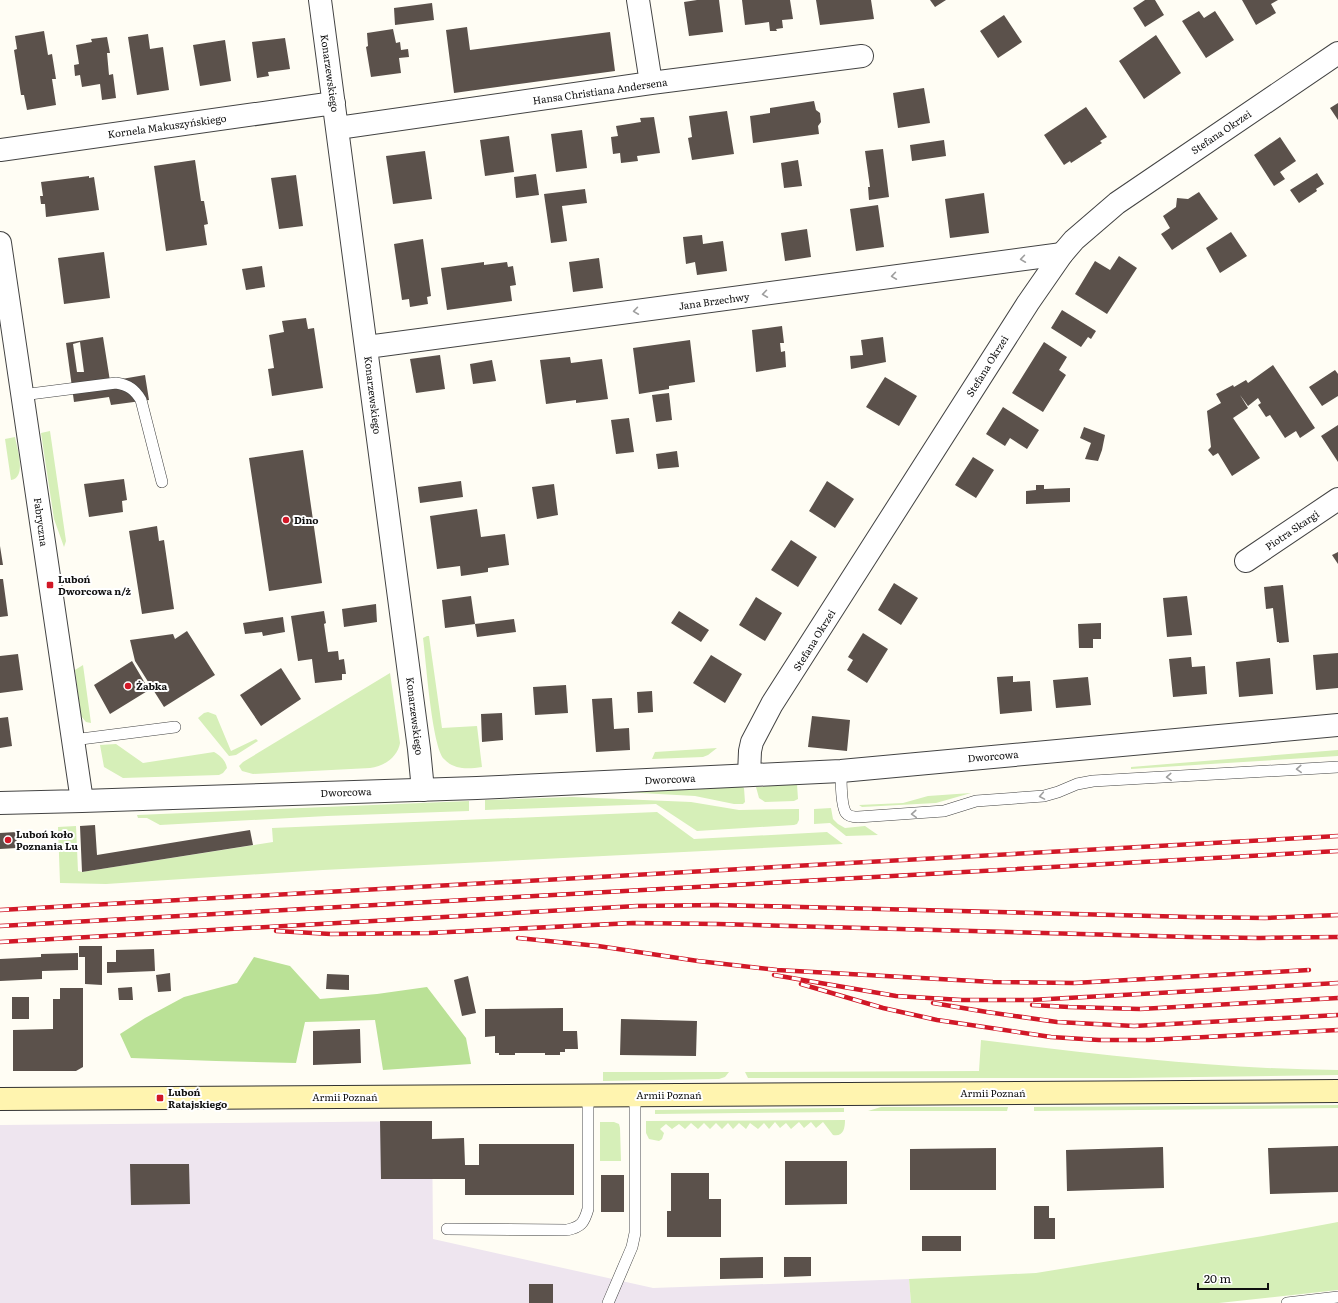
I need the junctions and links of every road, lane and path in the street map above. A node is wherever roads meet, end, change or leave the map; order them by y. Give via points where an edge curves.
1 (320, 0) edge
2 (638, 0) edge
3 (1338, 54) edge
4 (862, 56) dead end
5 (651, 83) junction
6 (334, 103) junction
7 (338, 128) junction
8 (0, 150) edge
9 (0, 243) edge
10 (1062, 254) junction
11 (367, 347) junction
12 (22, 396) junction
13 (162, 482) dead end
14 (1338, 499) edge
15 (1246, 561) dead end
16 (1338, 725) edge
17 (175, 727) dead end
18 (73, 740) junction
19 (1338, 767) edge
20 (841, 771) junction
21 (749, 775) junction
22 (423, 790) junction
23 (82, 802) junction
24 (0, 803) edge
25 (1338, 1091) edge
26 (635, 1095) junction
27 (588, 1096) junction
28 (0, 1100) edge
29 (446, 1229) dead end
30 (1338, 1297) edge
31 (608, 1303) edge
32 (1287, 1303) edge

1 - 6 street, Konarzewskiego
2 - 5 street
3 - 10 street, Stefana Okrzei via 1117,203 1086,228
4 - 5 street, Hansa Christiana Andersena
5 - 7 street, Hansa Christiana Andersena
6 - 7 street, Konarzewskiego
6 - 8 street, Kornela Makuszyńskiego
7 - 11 street, Konarzewskiego
9 - 12 street, Fabryczna
10 -> 11 street, Jana Brzechwy
10 - 21 street, Stefana Okrzei via 1028,303 772,704 752,742
11 - 22 street, Konarzewskiego
12 - 13 lane via 116,383 131,387 141,400
12 - 18 street, Fabryczna
14 - 15 street, Piotra Skargi
16 - 20 street, Dworcowa
17 - 18 lane
18 - 23 street, Fabryczna
19 -> 20 lane via 1093,781 1044,796 976,801 944,811 858,817 847,814 845,809
20 - 21 street, Dworcowa
21 - 22 street, Dworcowa
22 - 23 street, Dworcowa
23 - 24 street, Dworcowa
25 - 26 main road, Armii Poznań
26 - 27 main road, Armii Poznań
26 - 31 lane via 635,1233 632,1247
27 - 28 main road, Armii Poznań
27 - 29 lane via 588,1209 581,1225 567,1230
30 - 32 lane

